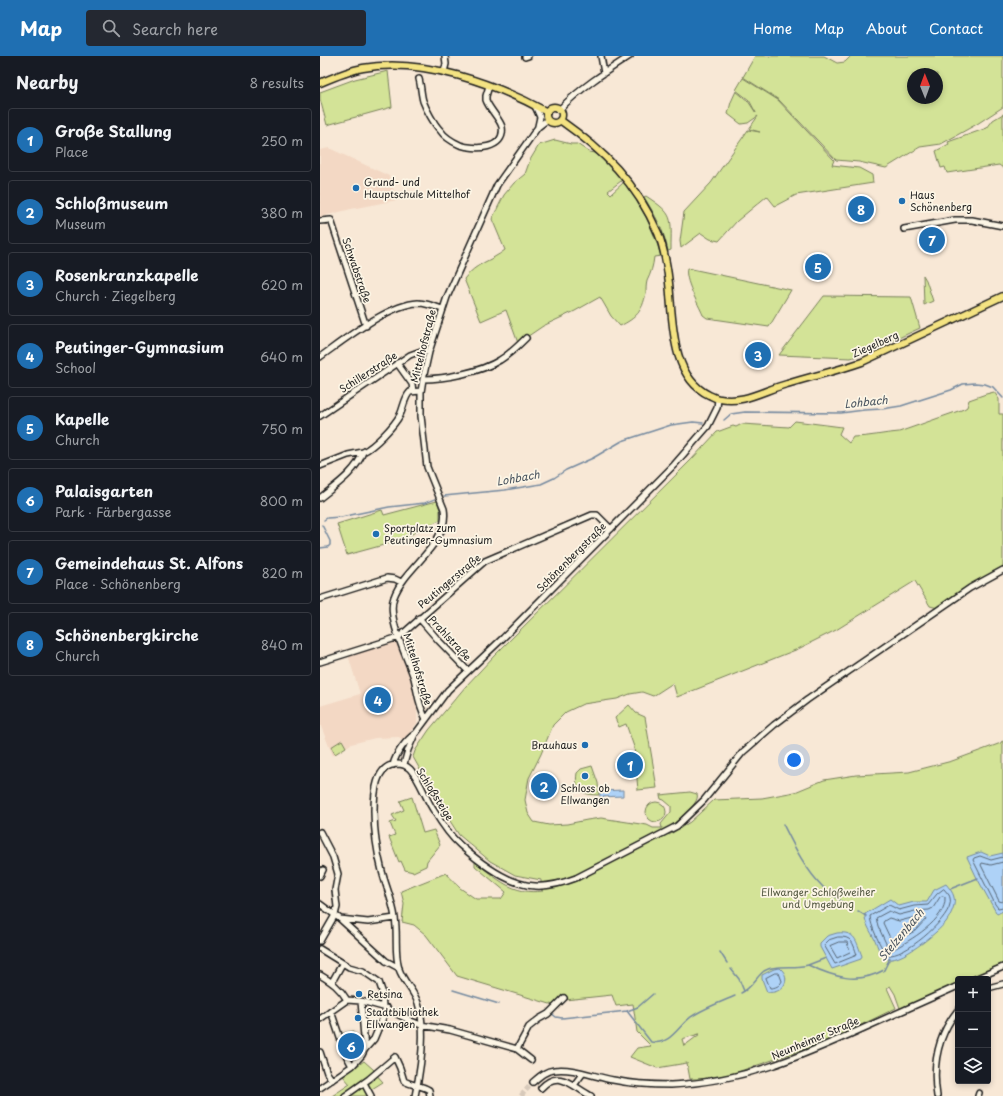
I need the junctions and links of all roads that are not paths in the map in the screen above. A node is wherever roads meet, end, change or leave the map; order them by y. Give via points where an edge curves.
1 (445, 56) edge
2 (601, 56) edge
3 (630, 56) edge
4 (444, 72) junction
5 (604, 73) junction
6 (419, 79) dead end
7 (321, 81) edge
8 (489, 86) junction
9 (535, 105) junction
10 (559, 110) junction
11 (547, 112) junction
12 (547, 120) junction
13 (560, 120) junction
14 (538, 127) junction
15 (320, 221) edge
16 (1003, 226) edge
17 (904, 229) dead end
18 (1003, 296) edge
19 (442, 309) junction
20 (366, 326) junction
21 (526, 338) dead end
22 (429, 352) junction
23 (320, 357) edge
24 (397, 363) junction
25 (423, 379) junction
26 (413, 391) junction
27 (421, 391) junction
28 (718, 399) junction
29 (320, 416) edge
30 (362, 452) junction
31 (320, 466) edge
32 (320, 498) edge
33 (611, 529) junction
34 (1003, 570) edge
35 (401, 582) junction
36 (320, 599) edge
37 (419, 618) junction
38 (398, 637) junction
39 (320, 662) edge
40 (468, 671) junction
41 (426, 719) junction
42 (416, 733) junction
43 (404, 764) junction
44 (393, 765) junction
45 (320, 832) edge
46 (323, 870) dead end
47 (320, 876) edge
48 (320, 904) edge
49 (337, 917) junction
50 (395, 918) junction
51 (320, 941) edge
52 (320, 949) edge
53 (342, 964) junction
54 (1003, 967) edge
55 (399, 968) junction
56 (320, 975) edge
57 (982, 976) edge
58 (332, 982) junction
59 (1003, 984) edge
60 (955, 987) edge
61 (991, 987) edge
62 (564, 998) dead end
63 (347, 1000) junction
64 (361, 1001) junction
65 (385, 1007) junction
66 (331, 1011) junction
67 (956, 1012) edge
68 (320, 1019) edge
69 (421, 1025) junction
70 (365, 1049) junction
71 (517, 1049) junction
72 (320, 1052) edge
73 (531, 1060) dead end
74 (352, 1066) junction
75 (583, 1073) junction
76 (332, 1080) junction
77 (533, 1082) tunnel mouth
78 (364, 1083) junction
79 (418, 1085) junction
80 (574, 1085) junction
81 (320, 1088) edge
82 (541, 1088) dead end
83 (345, 1096) edge
84 (371, 1096) edge
85 (415, 1096) edge
86 (430, 1096) edge
87 (591, 1096) edge
88 (937, 1096) edge

1 - 4 street
2 - 5 street
3 - 5 street
4 - 7 main road via 378,66
4 - 8 main road
5 - 10 street
6 - 8 street via 423,102 440,131 459,144 472,148 488,147 502,136 502,126 486,100
8 - 9 main road
9 - 11 main road
9 - 14 street via 540,117
10 - 11 main road via 553,108
10 - 13 main road via 562,115
11 - 12 main road
12 - 13 main road via 554,123
12 - 14 street, Mittelhofstraße
13 - 28 main road via 597,147 626,178 643,202 662,247 669,284 672,326 680,360 693,383 702,392
14 - 19 street, Mittelhofstraße via 498,185
15 - 20 street, Schwabstraße via 331,220
16 - 17 street via 972,220 955,220
18 - 28 main road, Ziegelberg via 862,362 786,384 751,398
19 - 20 street via 426,304 408,304 391,310
19 - 22 street, Mittelhofstraße
20 - 23 street
21 - 25 street via 500,361 452,376
22 - 24 street, Schillerstraße via 416,352
22 - 25 street, Mittelhofstraße
24 - 26 street via 412,384
24 - 29 street, Schillerstraße
25 - 27 street, Mittelhofstraße
26 - 27 street
26 - 30 street via 408,395 401,414 392,427
27 - 35 street, Mittelhofstraße via 427,467 445,515 444,524 435,542
28 - 33 street, Schönenbergstraße via 717,408 708,426
30 - 31 street
30 - 32 street via 359,461 341,481
33 - 37 street, Peutingerstraße via 596,515 592,515 485,561
33 - 40 street, Schönenbergstraße
34 - 43 street, Schloßsteige via 970,588 774,725 743,752 704,800 677,826 576,878 561,883 535,886 517,883 504,877 459,844 433,811 421,786
35 - 36 street via 395,578 387,578
35 - 38 street, Mittelhofstraße via 392,603
37 - 38 street, Peutingerstraße
37 - 40 street, Prahlstraße
38 - 39 street, Peutingerstraße
38 - 41 street, Mittelhofstraße
40 - 41 street, Schönenbergstraße via 448,690
41 - 42 street, Mittelhofstraße
42 - 43 street, Mittelhofstraße
42 - 44 street, Mittelhofstraße via 396,756
43 - 44 street, Schloßsteige
44 - 50 street via 379,777 374,819 382,870
45 - 49 street via 333,857 338,874 335,890
46 - 47 street
48 - 49 street
49 - 50 street via 368,922
49 - 51 street
49 - 55 street via 386,960
50 - 55 street
52 - 53 street
53 - 58 street
53 - 65 street via 363,971 378,982
54 - 57 street
55 - 69 street via 418,1002
56 - 58 street
58 - 63 street
59 - 61 street
60 - 75 street, Neunheimer Straße via 805,1054 776,1065 718,1080 670,1085 637,1084
62 - 71 street via 529,1027
63 - 64 street
63 - 66 street
64 - 65 street
64 - 70 street
65 - 69 street
65 - 70 street via 374,1039
66 - 68 street
66 - 74 street
67 - 88 street via 940,1043 935,1065
69 - 71 street via 450,1030
69 - 79 street via 422,1060
70 - 74 street
71 - 73 street
72 - 76 street
74 - 76 street
75 - 77 street, Neunheimer Straße via 555,1070 541,1075
75 - 80 street
76 - 81 street
78 - 79 street via 395,1057 404,1082
78 - 83 street
78 - 84 street
79 - 85 street
79 - 86 street via 429,1090
80 - 82 street via 556,1079 549,1080
80 - 87 street

